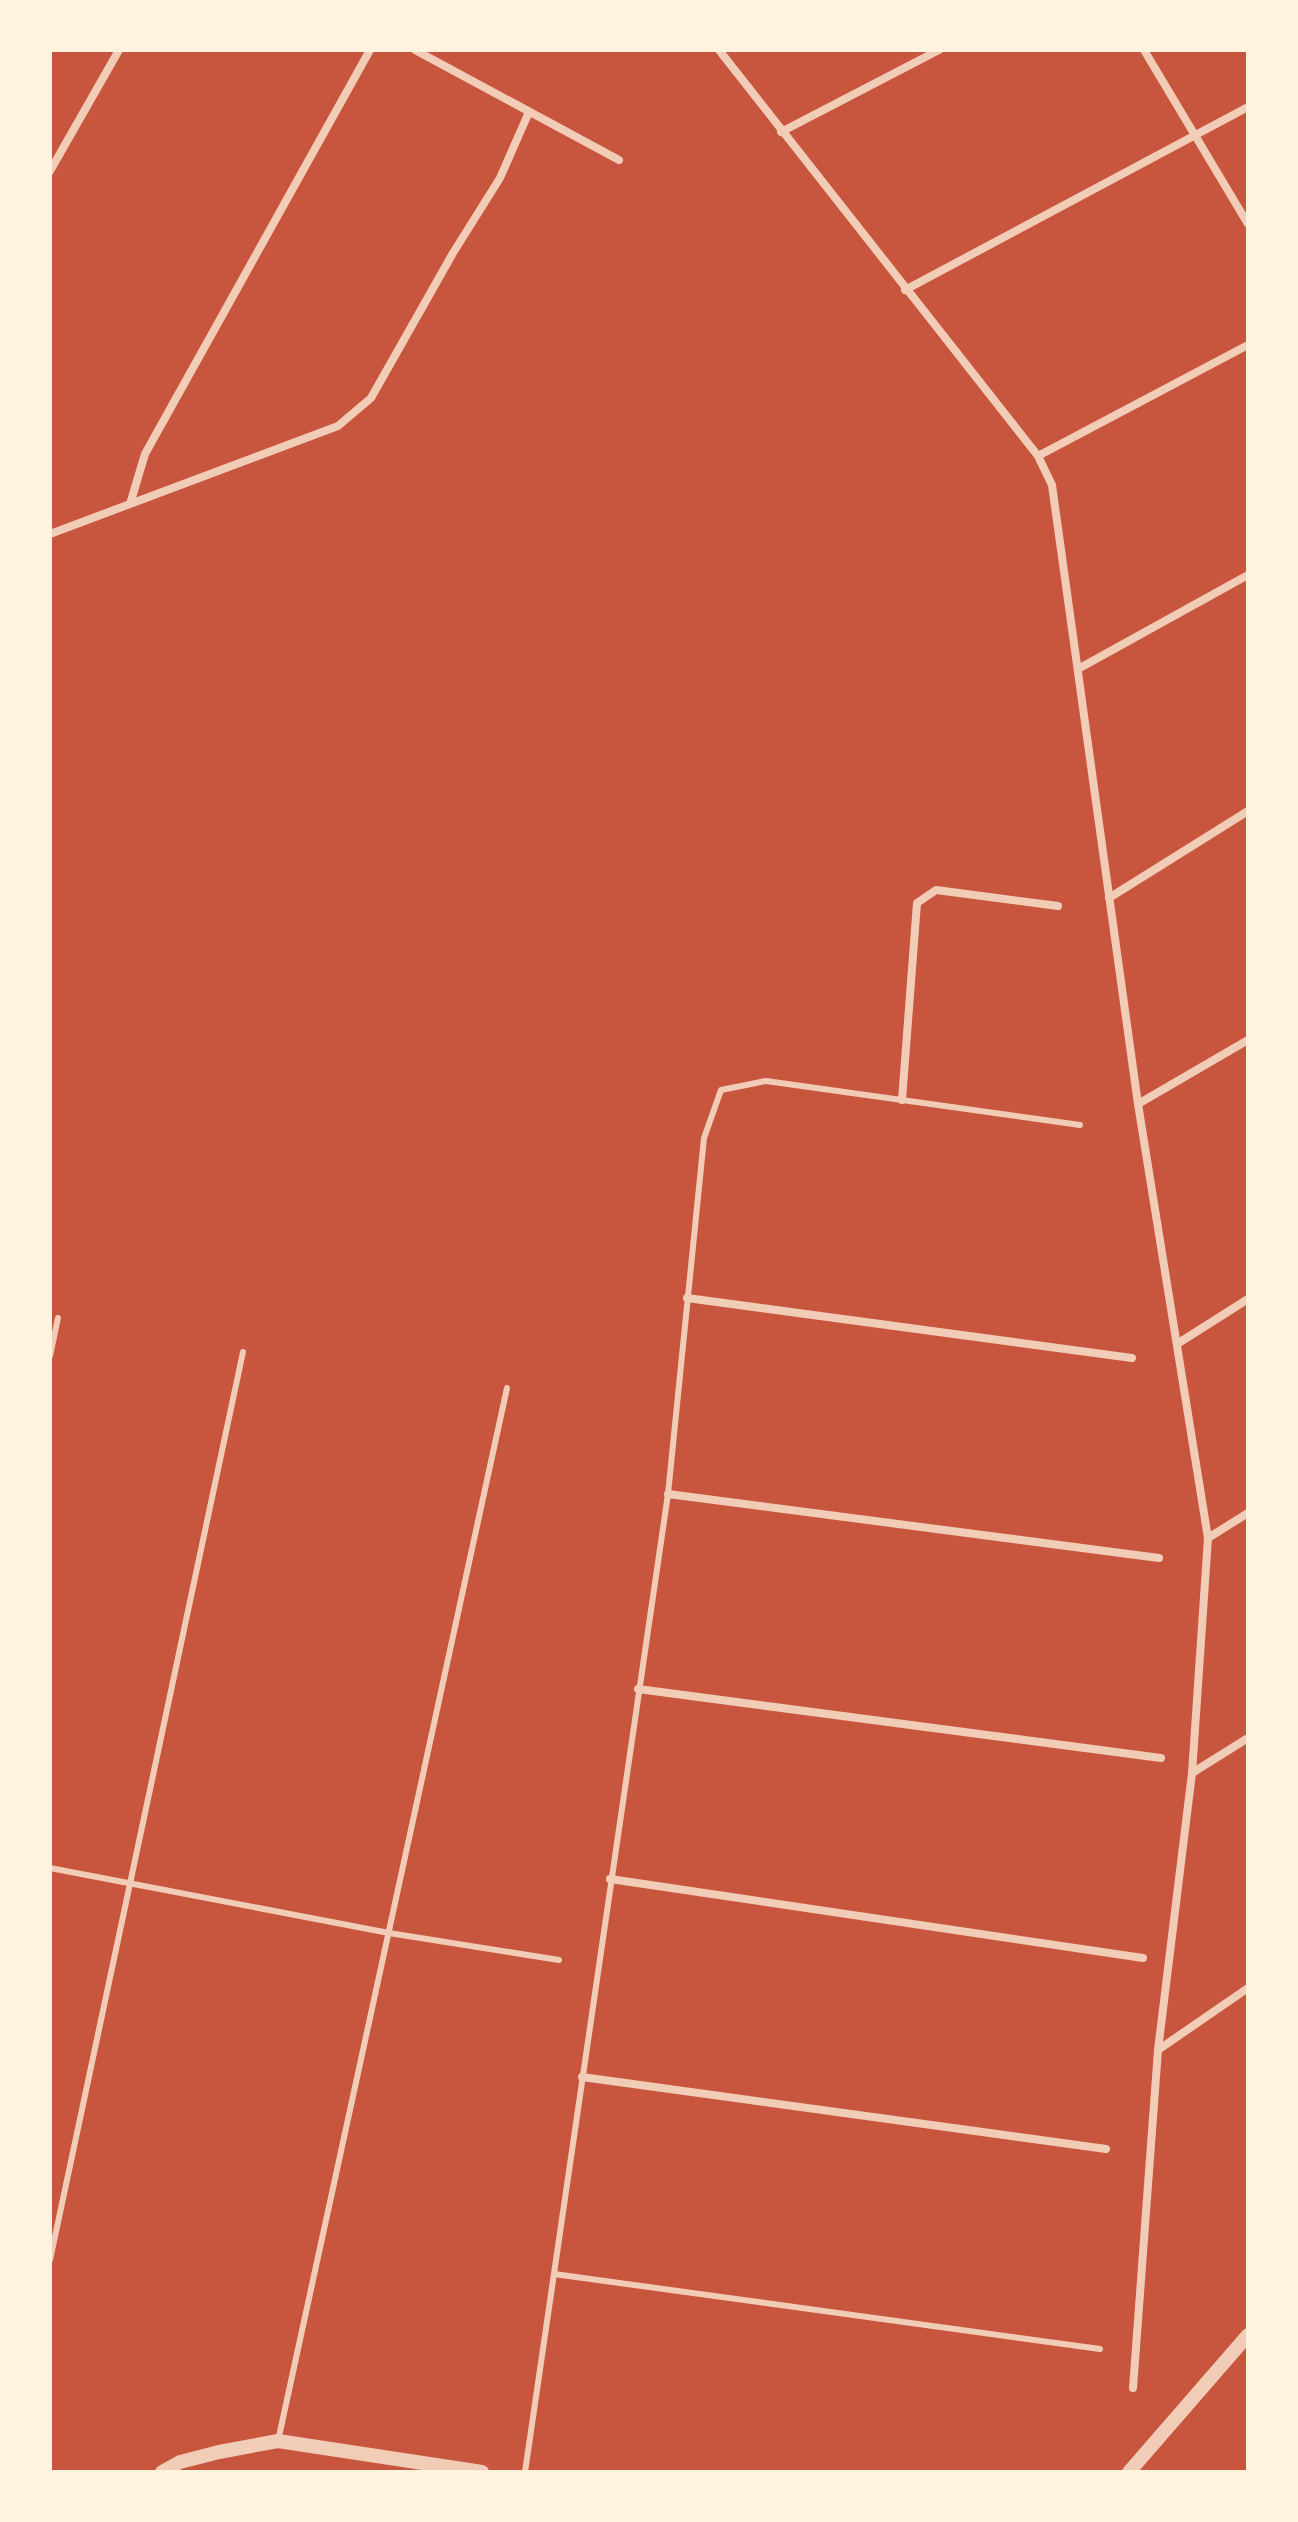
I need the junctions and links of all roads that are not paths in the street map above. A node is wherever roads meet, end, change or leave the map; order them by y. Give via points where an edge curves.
1 (119, 50) edge
2 (370, 50) edge
3 (415, 50) edge
4 (719, 50) edge
5 (939, 50) edge
6 (1144, 50) edge
7 (1248, 107) edge
8 (529, 112) junction
9 (781, 132) junction
10 (1195, 135) junction
11 (619, 160) dead end
12 (50, 171) edge
13 (1248, 224) edge
14 (905, 290) junction
15 (1248, 345) edge
16 (1038, 456) junction
17 (130, 504) junction
18 (50, 534) edge
19 (1248, 575) edge
20 (1078, 669) junction
21 (1248, 811) edge
22 (1109, 898) junction
23 (1058, 906) dead end
24 (1248, 1040) edge
25 (902, 1100) junction
26 (1138, 1104) junction
27 (1080, 1125) dead end
28 (687, 1298) junction
29 (1248, 1299) edge
30 (58, 1318) dead end
31 (1177, 1344) junction
32 (243, 1352) dead end
33 (50, 1356) edge
34 (1132, 1358) dead end
35 (507, 1388) dead end
36 (668, 1494) junction
37 (1248, 1513) edge
38 (1208, 1538) junction
39 (1159, 1558) dead end
40 (638, 1689) junction
41 (1248, 1738) edge
42 (1161, 1758) dead end
43 (1192, 1773) junction
44 (50, 1868) edge
45 (610, 1879) junction
46 (128, 1882) junction
47 (389, 1933) junction
48 (1143, 1958) dead end
49 (559, 1960) dead end
50 (1248, 1988) edge
51 (1158, 2050) junction
52 (582, 2077) junction
53 (1106, 2149) dead end
54 (50, 2260) edge
55 (554, 2274) junction
56 (1248, 2335) edge
57 (1100, 2349) dead end
58 (1133, 2388) dead end
59 (278, 2441) junction
60 (162, 2472) edge
61 (482, 2472) edge
62 (525, 2472) edge
63 (1129, 2472) edge

1 - 12 street
2 - 17 street via 145,454
3 - 8 street
4 - 9 street
5 - 9 street
6 - 10 street
7 - 10 street
8 - 11 street
8 - 17 street via 500,178 371,398 338,426
9 - 14 street
10 - 13 street
10 - 14 street
14 - 16 street
15 - 16 street
16 - 20 street via 1052,485
17 - 18 street
19 - 20 street
20 - 22 street
21 - 22 street
22 - 26 street
23 - 25 street via 936,890 917,903
24 - 26 street
25 - 27 lane
25 - 28 lane via 766,1081 721,1090 704,1138
26 - 31 street
28 - 34 street
28 - 36 lane
29 - 31 street
30 - 33 lane
31 - 38 street
32 - 46 lane
35 - 47 lane
36 - 39 street
36 - 40 lane
37 - 38 street
38 - 43 street
40 - 42 street
40 - 45 lane
41 - 43 street
43 - 51 street
44 - 46 lane
45 - 48 street
45 - 52 lane
46 - 47 lane
46 - 54 lane
47 - 49 lane
47 - 59 lane
50 - 51 street
51 - 58 street
52 - 53 street
52 - 55 lane
55 - 57 lane
55 - 62 lane
56 - 63 street
59 - 60 street via 180,2462
59 - 61 street

